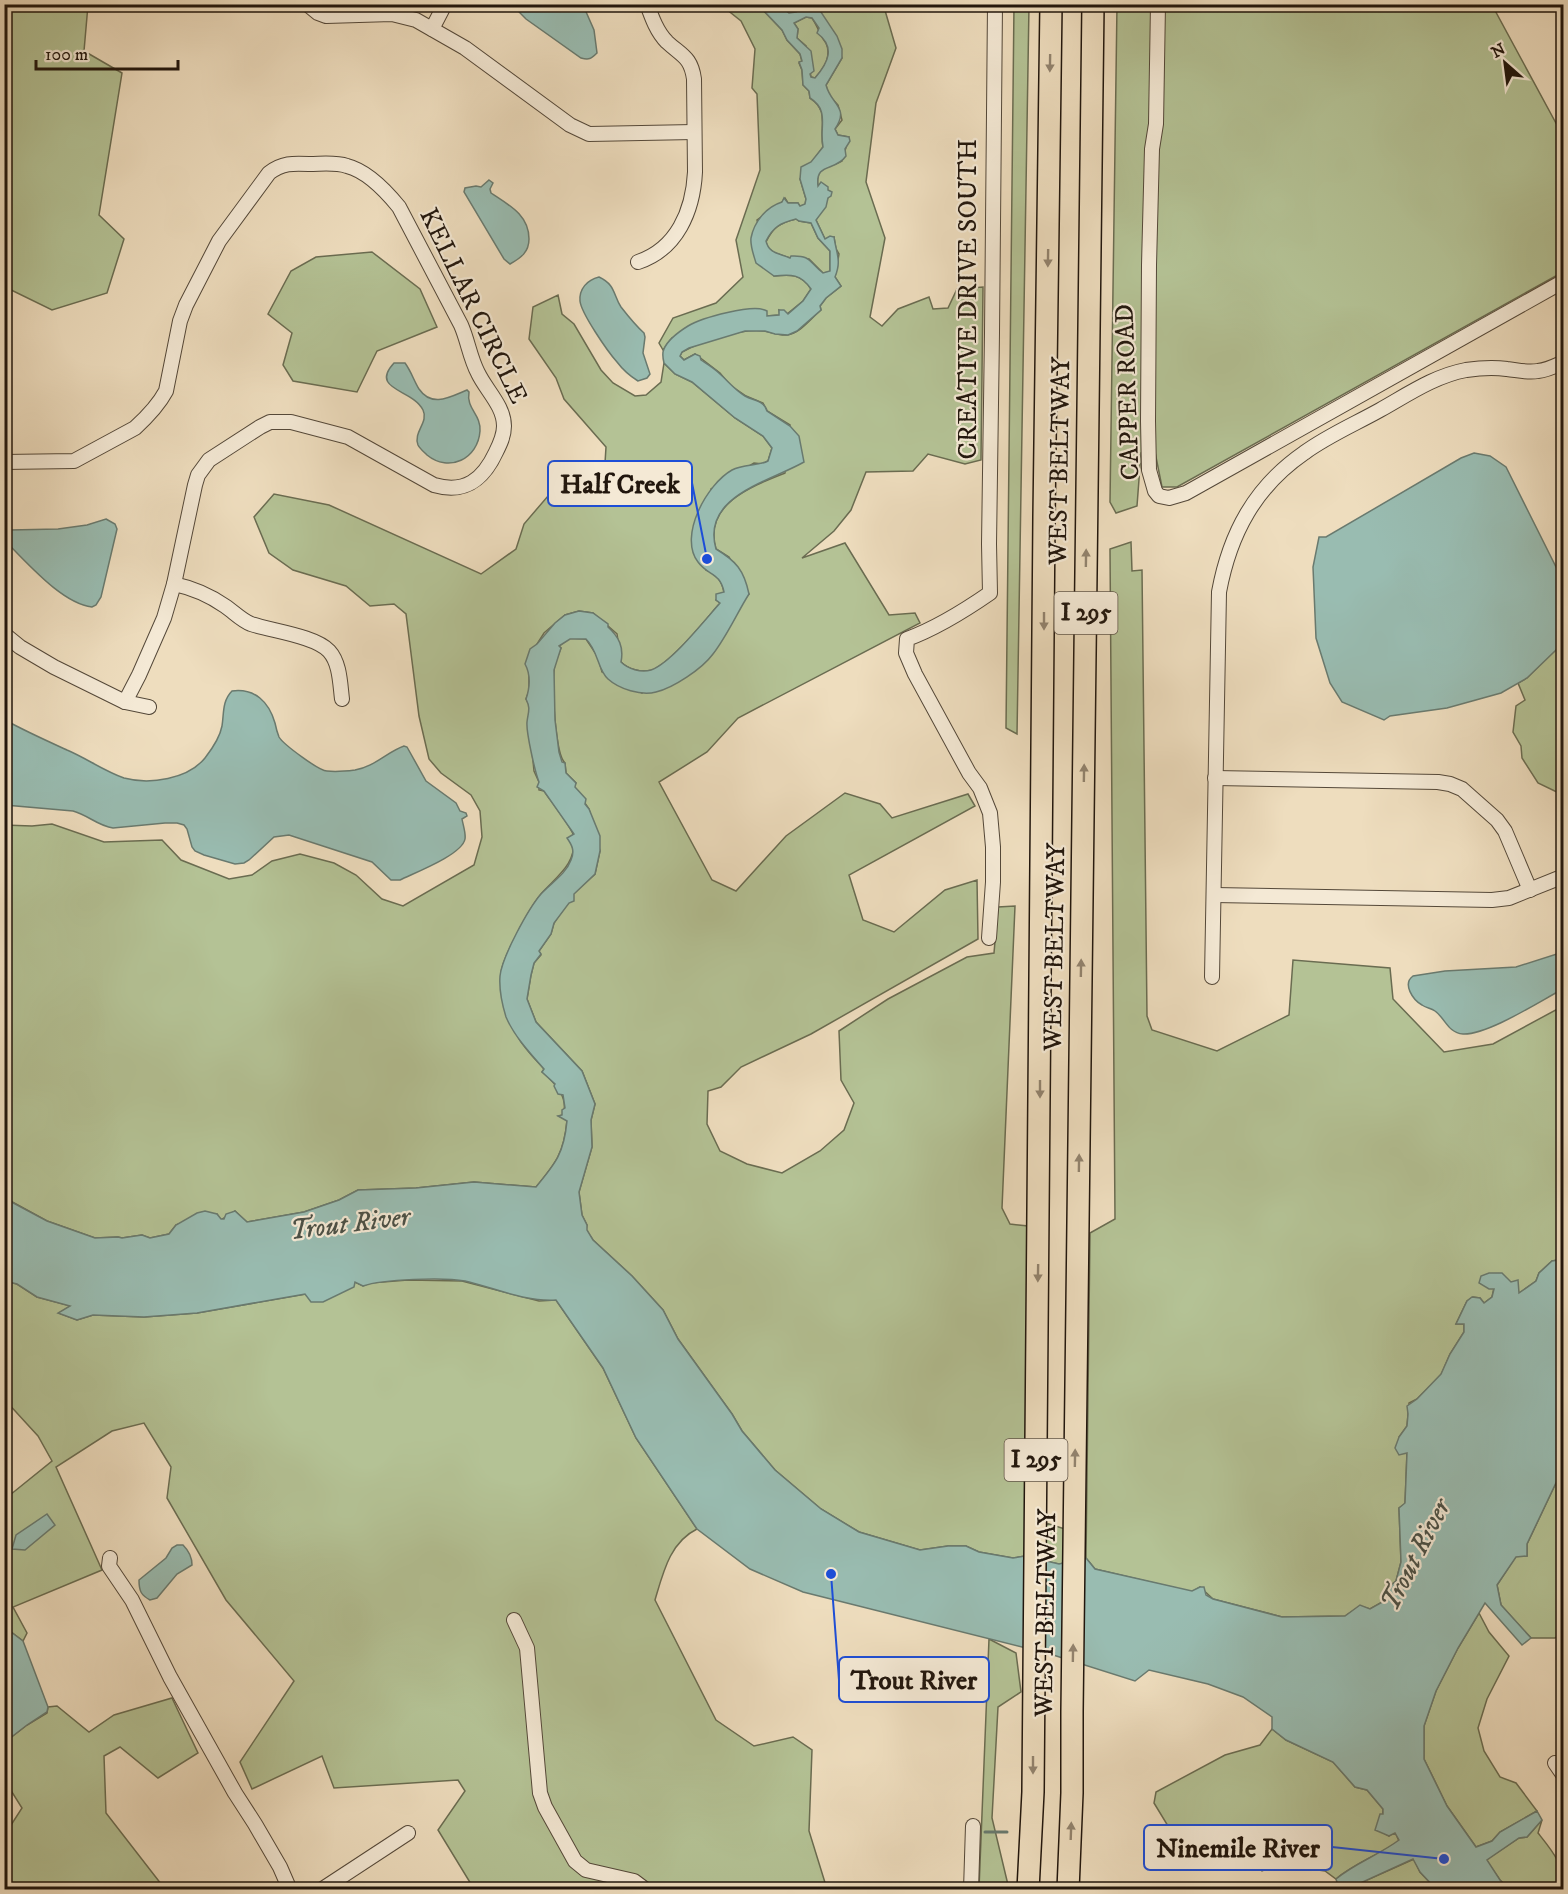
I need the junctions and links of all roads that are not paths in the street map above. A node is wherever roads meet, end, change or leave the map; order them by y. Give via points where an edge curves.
1 (307, 4) edge
2 (445, 4) edge
3 (647, 4) edge
4 (995, 4) edge
5 (1051, 4) edge
6 (1093, 4) edge
7 (1158, 4) edge
8 (432, 29) junction
9 (694, 132) junction
10 (638, 262) dead end
11 (1563, 281) edge
12 (1563, 362) edge
13 (4, 462) edge
14 (174, 584) junction
15 (4, 634) edge
16 (342, 699) dead end
17 (125, 702) junction
18 (149, 707) dead end
19 (1215, 778) junction
20 (1563, 876) edge
21 (1530, 890) junction
22 (1214, 895) junction
23 (990, 938) dead end
24 (1212, 977) dead end
25 (110, 1558) dead end
26 (514, 1620) dead end
27 (1555, 1762) dead end
28 (1563, 1776) edge
29 (973, 1826) dead end
30 (408, 1833) dead end
31 (290, 1890) edge
32 (321, 1890) edge
33 (646, 1890) edge
34 (972, 1890) edge
35 (1028, 1890) edge
36 (1068, 1890) edge

1 - 8 street via 326,16 392,15 410,18
2 - 8 street
3 - 9 street via 655,26 693,69
4 - 23 street, CREATIVE DRIVE SOUTH via 990,593 962,612 907,639 906,653 990,813
5 -> 35 highway, WEST BELTWAY / I 295 via 1033,1791
36 -> 6 highway, WEST BELTWAY / I 295
7 - 11 street, CAPPER ROAD via 1148,421 1149,470 1160,496 1186,493
8 - 9 street via 589,134
9 - 10 street via 695,186 682,225 661,251
12 - 19 street via 1537,372 1505,368 1465,370 1429,382 1306,451 1260,495 1235,534 1219,592
13 - 14 street, KELLAR CIRCLE via 74,461 135,428 166,391 183,313 219,241 269,173 289,163 340,164 359,170 399,207 461,325 478,375 501,413 502,439 482,475 469,484 446,488 348,437 291,422 270,422 209,460 198,475
14 - 16 street via 209,596 249,623 322,645 337,666
14 - 17 street, KELLAR CIRCLE via 154,644
15 - 17 street via 54,667
17 - 18 street
19 - 21 street via 1450,784 1462,789 1497,820
19 - 22 street
20 - 21 street
21 - 22 street via 1492,900
22 - 24 street
25 - 31 street via 109,1566 132,1600 170,1677
26 - 33 street via 527,1648 540,1793 545,1808 575,1861 586,1870 634,1881
27 - 28 street
29 - 34 street
30 - 32 street

